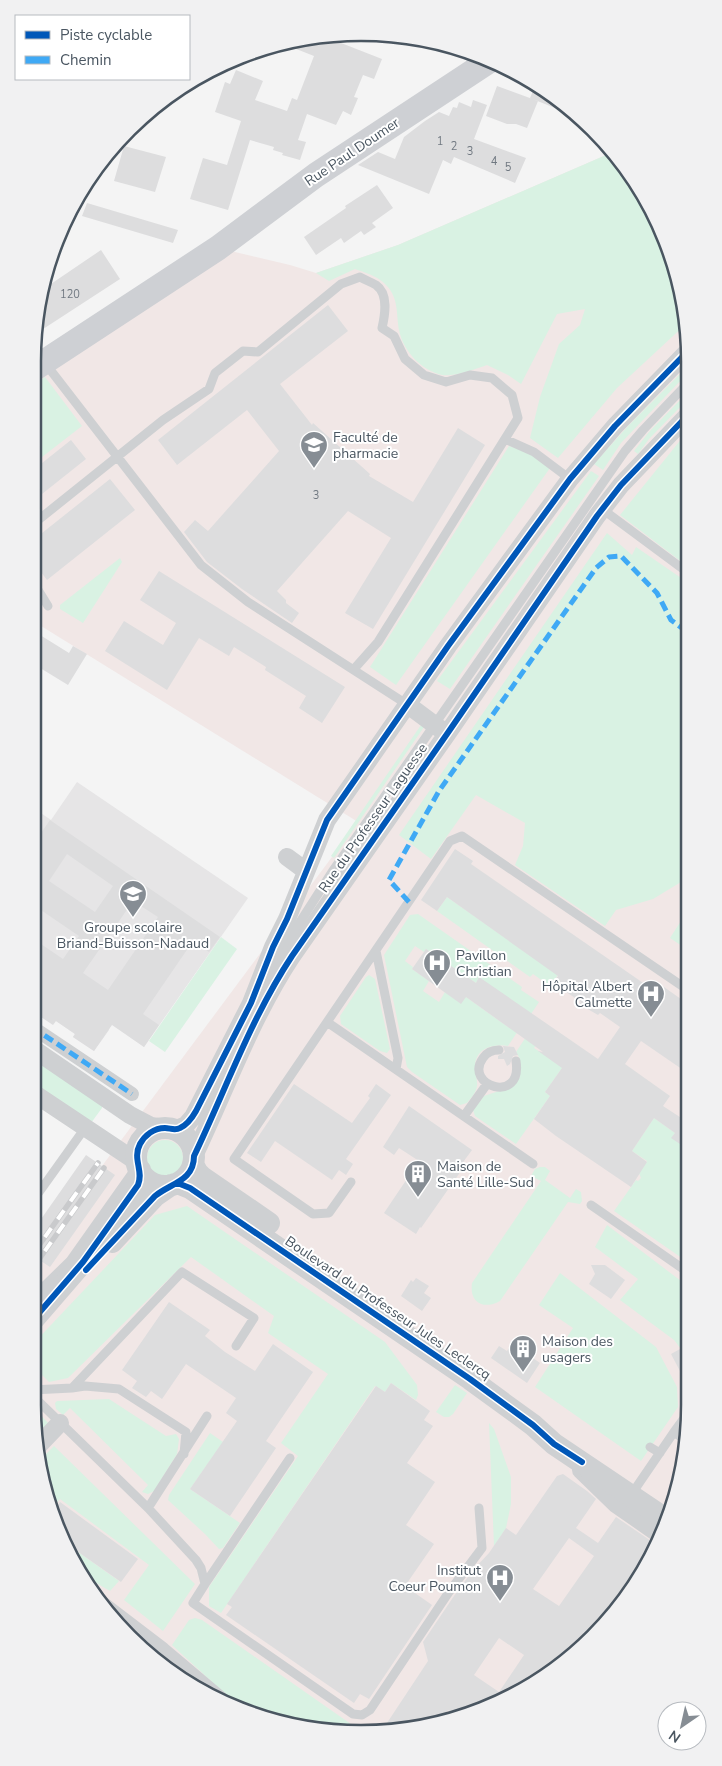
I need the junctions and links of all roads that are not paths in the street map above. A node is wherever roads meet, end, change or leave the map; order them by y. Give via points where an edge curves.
1 (482, 66) edge
2 (681, 358) edge
3 (41, 364) edge
4 (41, 369) edge
5 (681, 390) edge
6 (681, 422) edge
7 (505, 439) junction
8 (117, 458) junction
9 (568, 482) junction
10 (601, 510) junction
11 (41, 518) edge
12 (681, 568) edge
13 (41, 595) edge
14 (48, 606) dead end
15 (354, 669) junction
16 (408, 705) junction
17 (441, 729) junction
18 (286, 858) dead end
19 (306, 871) junction
20 (321, 890) junction
21 (376, 950) junction
22 (292, 956) junction
23 (681, 985) edge
24 (251, 1003) junction
25 (327, 1022) junction
26 (41, 1033) edge
27 (499, 1050) dead end
28 (41, 1054) edge
29 (516, 1061) dead end
30 (396, 1069) junction
31 (487, 1084) junction
32 (132, 1094) dead end
33 (41, 1098) edge
34 (464, 1116) junction
35 (85, 1128) junction
36 (169, 1129) junction
37 (194, 1160) junction
38 (533, 1164) dead end
39 (138, 1166) junction
40 (351, 1182) dead end
41 (173, 1185) junction
42 (41, 1189) edge
43 (591, 1205) dead end
44 (681, 1267) edge
45 (41, 1302) edge
46 (41, 1303) edge
47 (236, 1346) dead end
48 (72, 1388) junction
49 (41, 1390) edge
50 (41, 1404) edge
51 (207, 1416) dead end
52 (60, 1423) junction
53 (680, 1424) edge
54 (674, 1432) junction
55 (679, 1435) edge
56 (43, 1440) edge
57 (650, 1446) dead end
58 (560, 1449) junction
59 (660, 1453) junction
60 (184, 1454) junction
61 (290, 1458) dead end
62 (582, 1462) junction
63 (631, 1495) junction
64 (148, 1508) junction
65 (480, 1508) dead end
66 (661, 1516) edge
67 (654, 1531) edge
68 (205, 1584) junction
69 (133, 1629) edge
70 (193, 1677) edge

1 - 3 main road, Rue Paul Doumer via 316,176 218,248
2 - 9 street, Rue du Professeur Laguesse via 615,426
4 - 8 lane via 62,388
5 - 17 lane via 626,451
6 - 10 street, Rue du Professeur Laguesse
7 - 8 lane via 518,418 512,395 492,378 470,375 446,382 424,375 405,359 394,336 382,328 384,298 377,286 360,277 341,284 258,352 243,351 214,373 209,389 163,420
7 - 9 lane via 534,452
7 - 15 lane via 378,642
8 - 11 lane
8 - 15 lane via 201,565 248,602
9 - 16 street, Rue du Professeur Laguesse
10 - 12 lane
10 - 17 street, Rue du Professeur Laguesse
13 - 14 lane
15 - 16 lane
16 - 17 street
16 - 19 street, Rue du Professeur Laguesse via 327,820
17 - 20 lane
17 - 22 street, Rue du Professeur Laguesse
18 - 19 street
19 - 24 street, Rue du Professeur Laguesse
20 - 22 lane
20 - 24 lane
21 - 23 lane via 450,840 462,836
21 - 25 lane
21 - 30 lane via 398,1058
22 - 37 street, Rue du Professeur Laguesse via 263,1006
24 - 36 street, Rue du Professeur Laguesse via 192,1117 186,1125
25 - 30 lane
25 - 40 lane via 234,1159 314,1214 329,1213
26 - 32 street
27 - 31 lane via 489,1052 480,1062 480,1074
28 - 36 street via 130,1115 152,1126
29 - 31 lane via 516,1073 510,1083 499,1088
30 - 34 lane
31 - 34 lane
33 - 35 street
34 - 38 lane
35 - 39 street
35 - 42 lane
36 - 37 street via 189,1141
36 - 39 street via 153,1131 142,1141 137,1151
37 - 41 street via 185,1178
37 - 62 street, Boulevard du Professeur Jules Leclercq via 202,1177 526,1402
39 - 41 street via 155,1184
39 - 45 street via 140,1179 134,1192 83,1262
41 - 46 street via 148,1203 88,1268
41 - 58 street, Boulevard du Professeur Jules Leclercq via 184,1185 413,1339 507,1406
43 - 44 lane
47 - 48 lane via 254,1318 182,1272
48 - 49 lane
48 - 60 lane via 119,1389 186,1432
50 - 52 lane
51 - 60 lane
52 - 56 street
52 - 64 lane
53 - 54 lane
54 - 55 lane
54 - 59 lane
57 - 59 lane
58 - 62 street, Boulevard du Professeur Jules Leclercq
58 - 67 street, Boulevard du Professeur Jules Leclercq via 609,1499
59 - 63 lane
60 - 64 lane
61 - 68 lane
62 - 63 street, Boulevard du Professeur Jules Leclercq
63 - 66 street, Boulevard du Professeur Jules Leclercq
64 - 68 lane via 196,1560
65 - 68 lane via 482,1548 370,1710 362,1715 353,1714 193,1603
69 - 70 street

